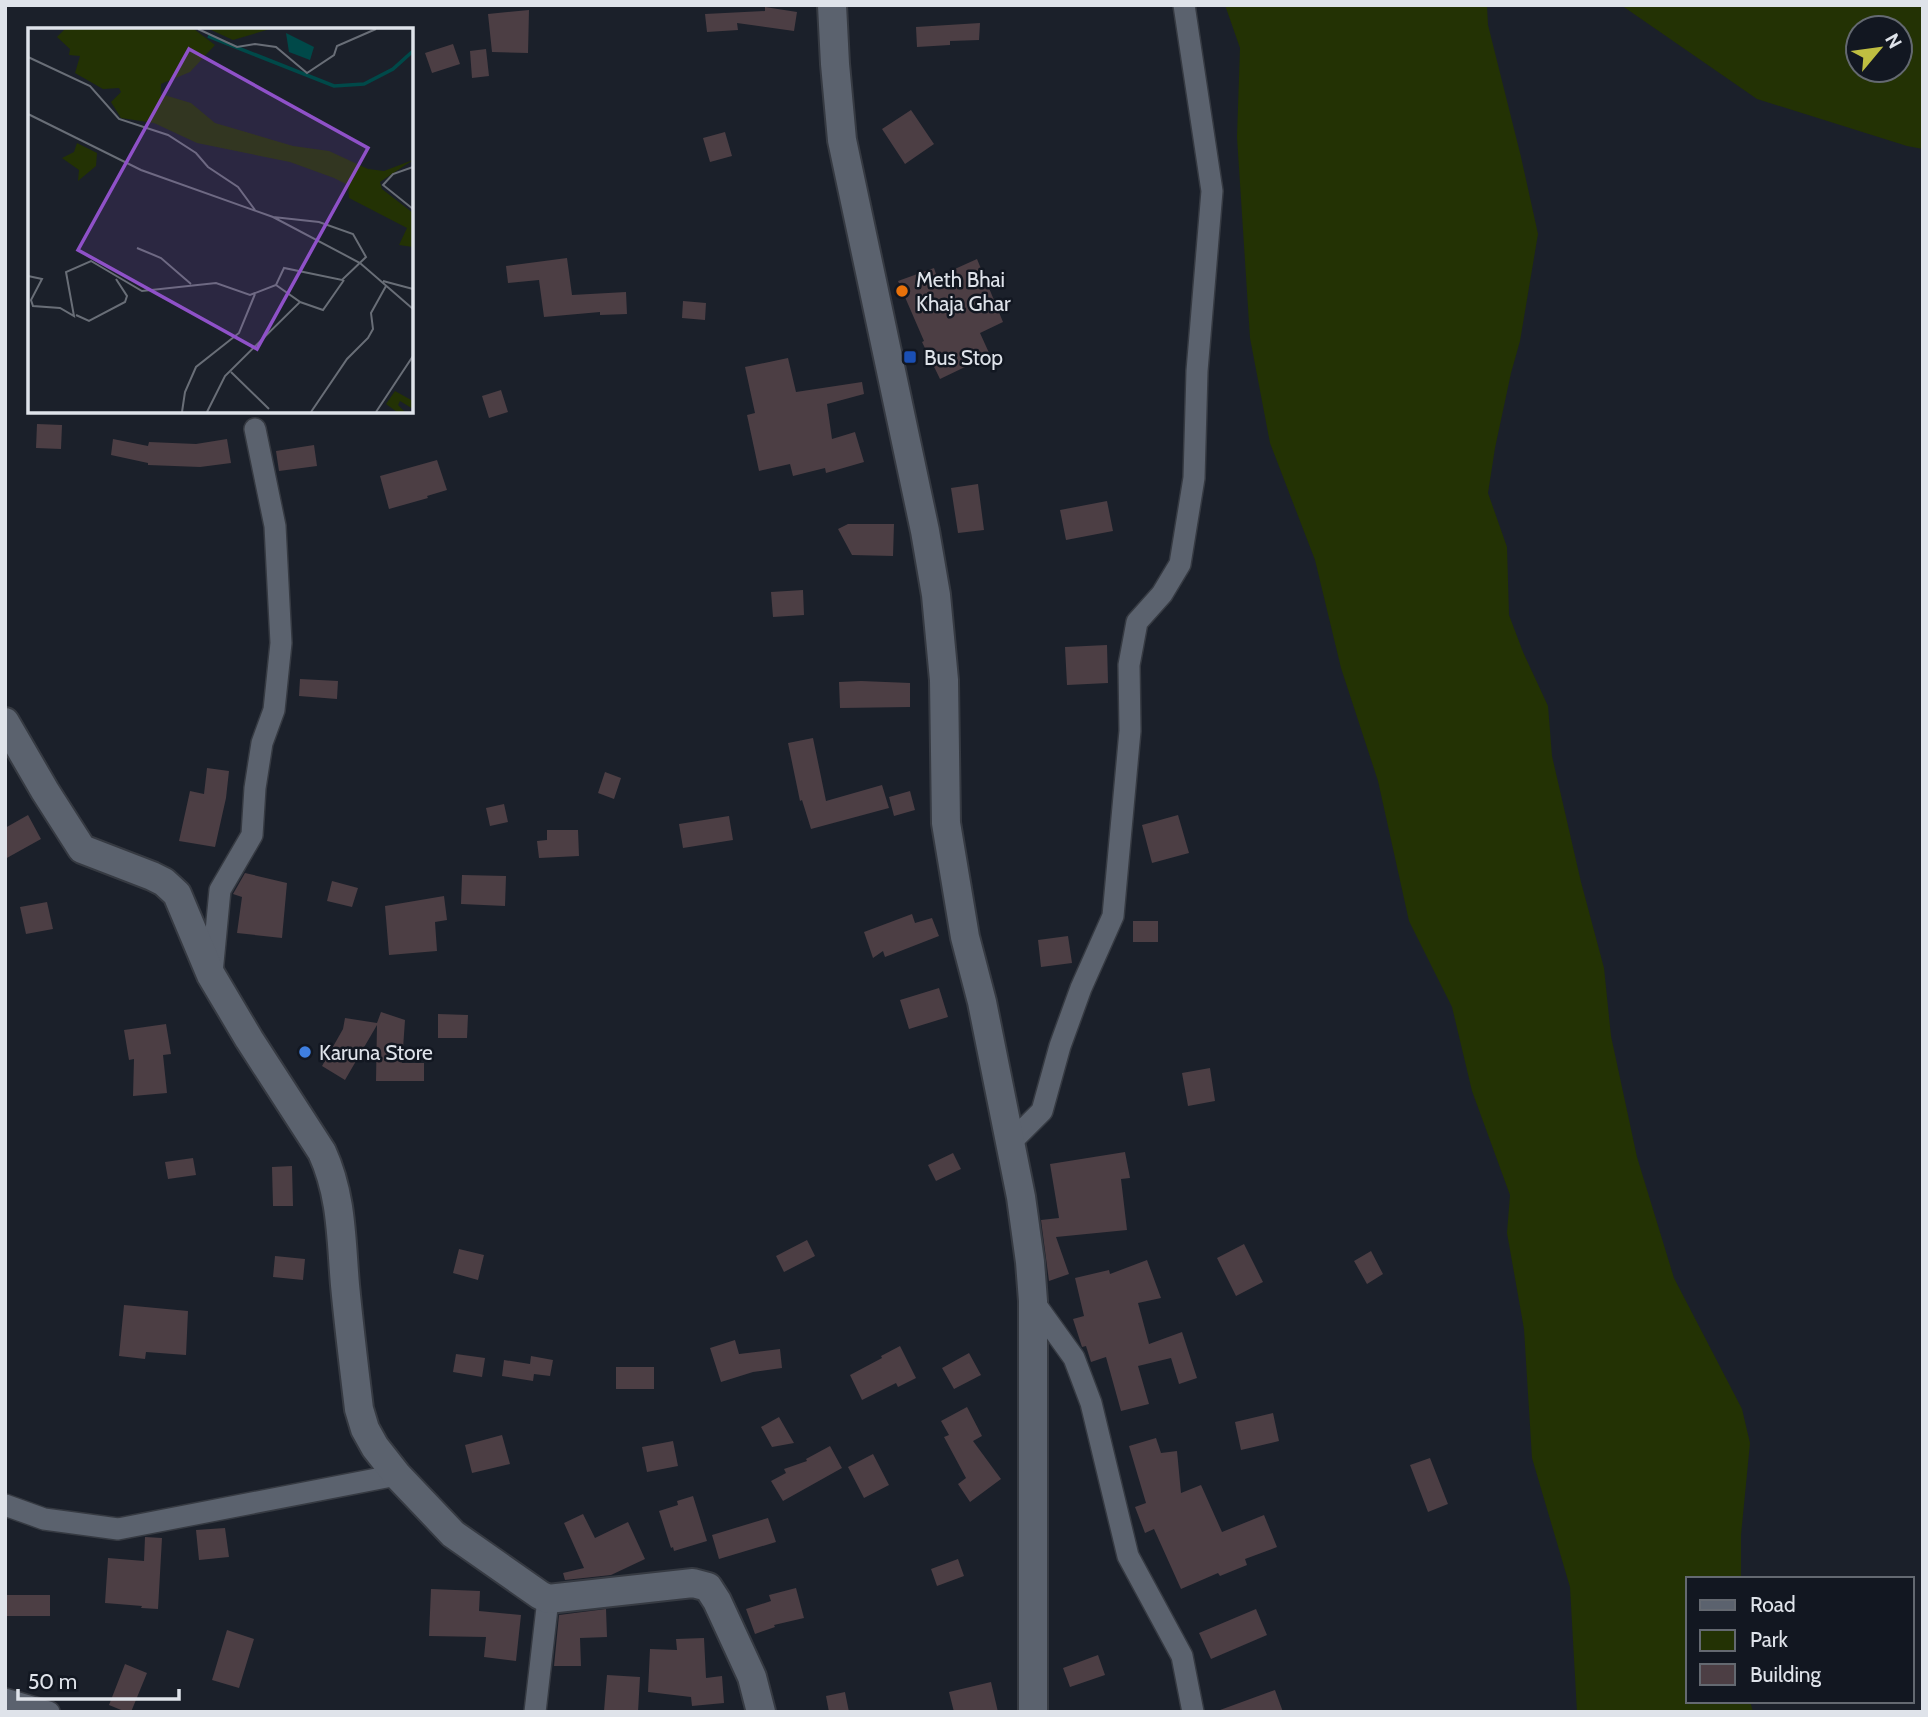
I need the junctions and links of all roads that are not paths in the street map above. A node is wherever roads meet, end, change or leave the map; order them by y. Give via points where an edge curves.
1 (832, 5) edge
2 (1184, 5) edge
3 (254, 429) dead end
4 (5, 722) edge
5 (211, 975) junction
6 (1010, 1143) junction
7 (1033, 1300) junction
8 (397, 1475) junction
9 (5, 1505) edge
10 (548, 1599) junction
11 (5, 1699) edge
12 (49, 1712) edge
13 (535, 1712) edge
14 (761, 1712) edge
15 (1033, 1712) edge
16 (1194, 1712) edge

1 - 6 main road via 842,140 936,595 944,680 946,823 965,937
2 - 6 street via 1212,191 1197,371 1194,478 1180,565 1137,622 1129,665 1130,731 1112,916 1060,1046 1042,1111
3 - 5 street via 275,526 281,643 274,710 262,743 255,788 252,835 220,890
4 - 5 main road via 82,849 152,876 177,894
5 - 8 main road via 323,1152 331,1172 338,1199 359,1409 375,1447
6 - 7 main road
7 - 15 main road
7 - 16 street via 1074,1358 1090,1403 1128,1556 1182,1656
8 - 9 street via 118,1529 44,1519
8 - 10 main road via 453,1534
10 - 13 street
10 - 14 main road via 694,1583 708,1587 752,1677
11 - 12 street

